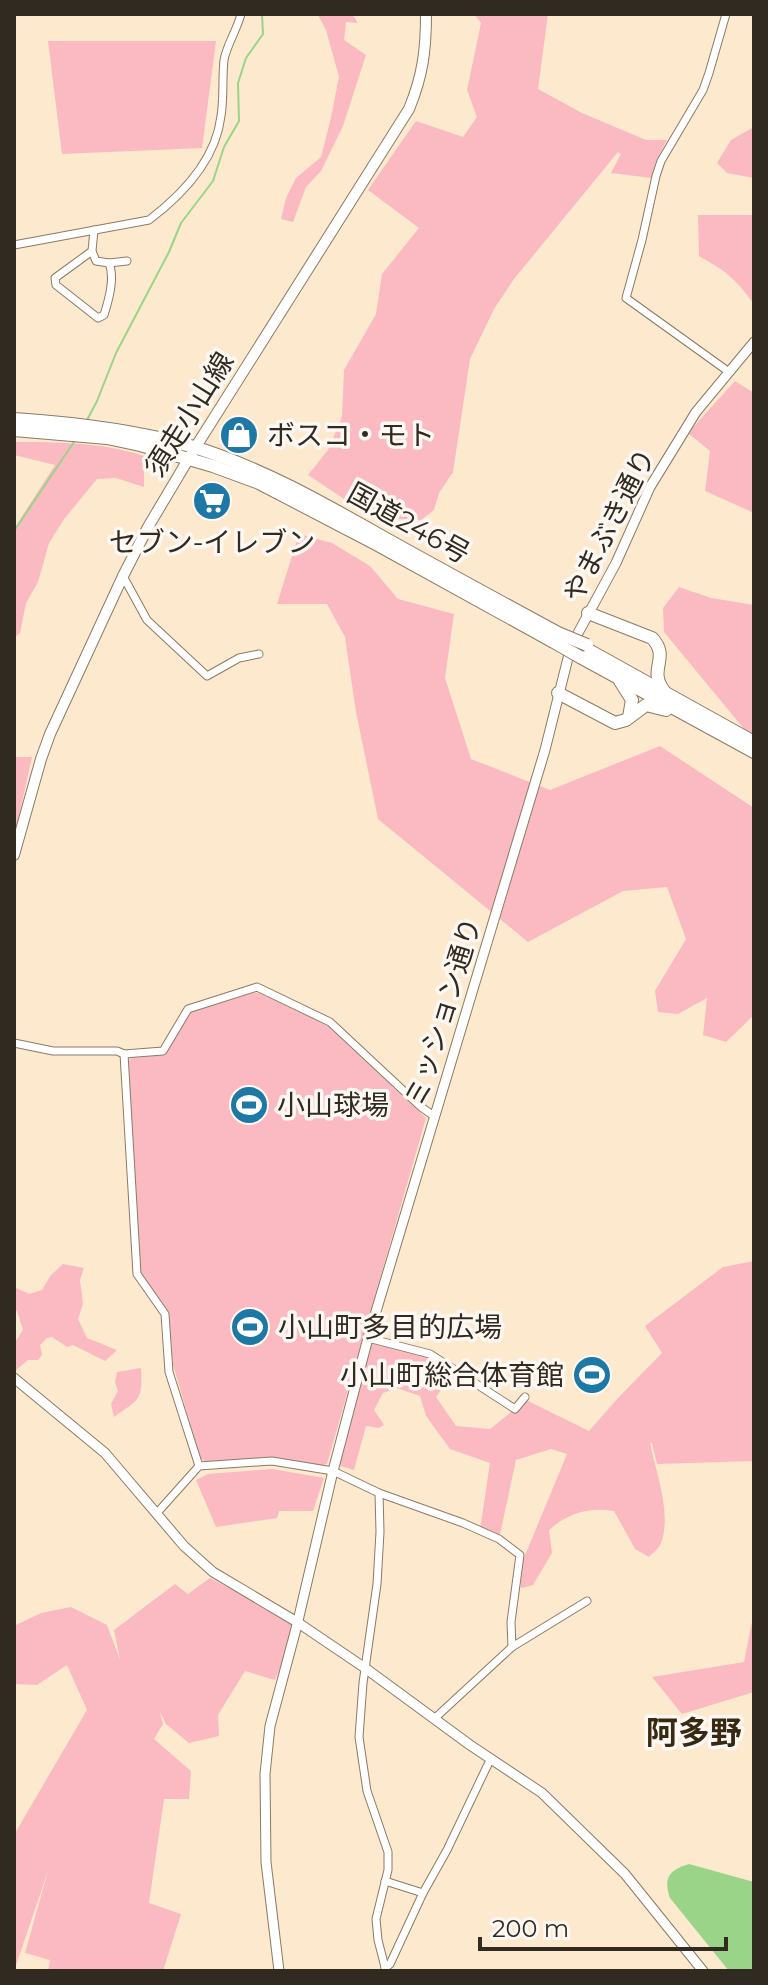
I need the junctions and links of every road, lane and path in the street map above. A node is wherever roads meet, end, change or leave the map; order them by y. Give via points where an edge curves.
1 (241, 14) edge
2 (426, 14) edge
3 (726, 14) edge
4 (94, 230) junction
5 (14, 245) edge
6 (92, 251) junction
7 (127, 261) dead end
8 (109, 263) junction
9 (754, 342) edge
10 (729, 372) junction
11 (14, 419) edge
12 (14, 430) edge
13 (75, 430) junction
14 (192, 453) junction
15 (123, 576) junction
16 (588, 613) junction
17 (584, 650) junction
18 (259, 654) dead end
19 (660, 659) junction
20 (617, 677) junction
21 (558, 693) junction
22 (666, 693) junction
23 (629, 717) junction
24 (691, 718) junction
25 (754, 742) edge
26 (545, 750) joint
27 (754, 752) edge
28 (14, 855) edge
29 (14, 1043) edge
30 (124, 1054) junction
31 (434, 1116) junction
32 (368, 1338) junction
33 (14, 1378) edge
34 (525, 1397) dead end
35 (199, 1466) junction
36 (333, 1471) junction
37 (379, 1493) junction
38 (157, 1513) junction
39 (587, 1601) dead end
40 (297, 1622) junction
41 (512, 1647) junction
42 (365, 1668) junction
43 (435, 1718) junction
44 (491, 1758) junction
45 (385, 1881) junction
46 (423, 1893) junction
47 (386, 1970) edge
48 (279, 1971) edge
49 (703, 1971) edge

1 - 4 street via 224,58 221,119 208,156 149,220
2 - 14 main road, 須走小山線 via 424,63 409,109
3 - 10 street via 703,90 661,161 626,298
4 - 5 street
4 - 6 street
6 - 8 street via 96,261
6 - 8 street via 55,278 56,285 98,318 108,300
7 - 8 street
9 - 10 street, やまぶき通り
10 - 16 street, やまぶき通り via 687,424 650,487
11 - 13 highway, 国道246号
12 - 13 highway, 国道246号
13 - 14 highway, 国道246号
14 - 15 main road, 須走小山線
14 - 17 highway, 国道246号, bridge via 261,473 314,498
15 - 18 street via 147,620 207,676 239,658
15 - 28 main road, 須走小山線 via 50,734
16 - 19 highway via 652,638 659,645
16 - 21 street, やまぶき通り via 571,646
17 - 19 highway via 637,670 650,670
17 - 20 highway
17 - 22 highway
19 - 22 highway via 657,679
20 - 23 highway via 632,700
20 - 24 highway
21 - 23 highway via 615,723
21 - 26 street, やまぶき通り
22 - 25 highway
23 - 24 highway via 650,705
24 - 27 highway
26 - 31 street, ミッション通り
29 - 30 street via 53,1051
30 - 31 street via 163,1051 188,1009 257,987 330,1022
30 - 35 street via 137,1274 165,1314 169,1372
31 - 32 street, ミッション通り
32 - 34 street via 430,1354 515,1409
32 - 36 street, ミッション通り
33 - 38 street via 105,1453
35 - 36 street via 272,1461
35 - 38 street
36 - 37 street
36 - 40 street, ミッション通り
37 - 41 street via 463,1523 520,1555
37 - 42 street via 377,1584
38 - 40 street via 213,1572
39 - 41 street
40 - 42 street
40 - 48 street, ミッション通り via 270,1726 265,1774 266,1862
41 - 43 street
42 - 43 street
42 - 45 street via 361,1765 388,1852
43 - 44 street
44 - 46 street
44 - 49 street via 542,1793 625,1874
45 - 46 street
45 - 47 street via 376,1919
46 - 47 street

